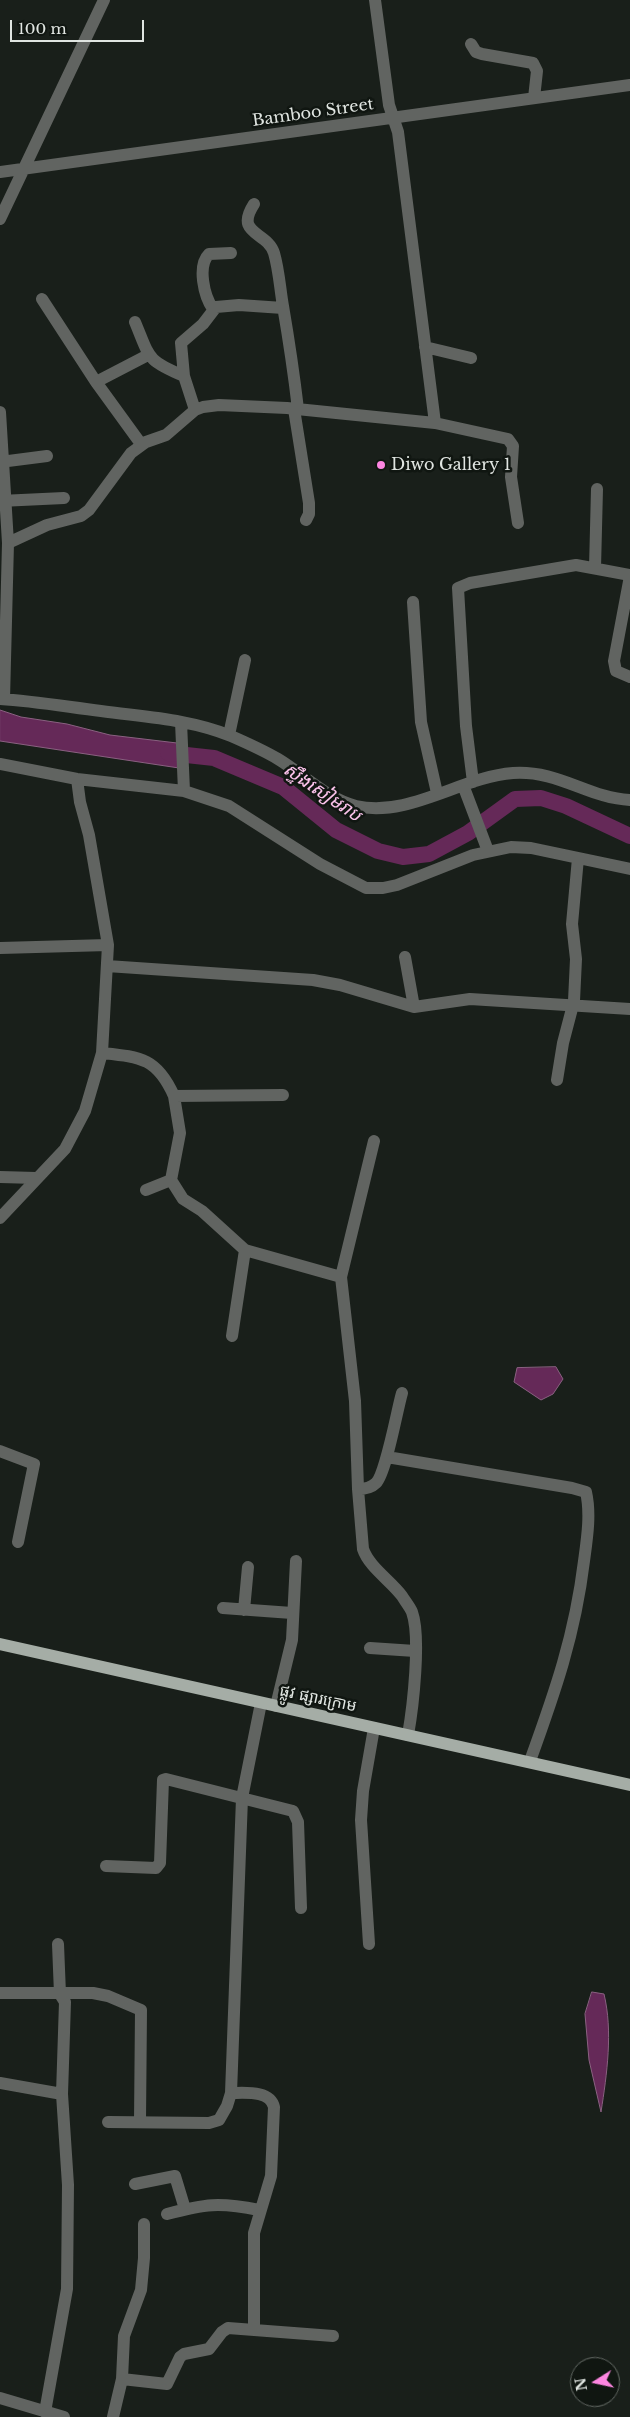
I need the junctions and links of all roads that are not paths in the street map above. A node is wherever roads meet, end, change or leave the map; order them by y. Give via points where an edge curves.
1 (104, 0) edge
2 (375, 0) edge
3 (471, 44) dead end
4 (630, 85) edge
5 (534, 98) junction
6 (393, 118) junction
7 (24, 169) junction
8 (0, 172) edge
9 (5, 196) edge
10 (254, 204) dead end
11 (0, 219) edge
12 (231, 253) dead end
13 (42, 299) dead end
14 (283, 308) junction
15 (213, 309) junction
16 (135, 322) dead end
17 (425, 347) junction
18 (148, 355) junction
19 (471, 358) dead end
20 (184, 376) junction
21 (96, 382) junction
22 (296, 409) junction
23 (195, 410) junction
24 (0, 412) edge
25 (435, 423) junction
26 (141, 444) junction
27 (47, 456) dead end
28 (2, 462) edge
29 (597, 489) dead end
30 (64, 498) dead end
31 (3, 501) edge
32 (306, 520) dead end
33 (518, 523) dead end
34 (8, 543) junction
35 (595, 568) junction
36 (630, 575) edge
37 (413, 602) dead end
38 (245, 660) dead end
39 (630, 677) edge
40 (2, 699) edge
41 (182, 726) junction
42 (229, 735) junction
43 (0, 764) edge
44 (77, 780) junction
45 (468, 784) junction
46 (183, 785) junction
47 (437, 793) junction
48 (630, 800) edge
49 (488, 851) junction
50 (578, 858) junction
51 (630, 869) edge
52 (108, 945) junction
53 (0, 948) edge
54 (405, 957) dead end
55 (106, 966) junction
56 (414, 1007) junction
57 (573, 1007) junction
58 (630, 1009) edge
59 (102, 1053) junction
60 (557, 1080) dead end
61 (283, 1094) dead end
62 (174, 1096) junction
63 (374, 1141) dead end
64 (0, 1177) edge
65 (36, 1178) junction
66 (171, 1180) junction
67 (146, 1190) dead end
68 (0, 1218) edge
69 (245, 1250) junction
70 (341, 1277) junction
71 (232, 1336) dead end
72 (402, 1393) dead end
73 (0, 1451) edge
74 (387, 1457) junction
75 (358, 1489) junction
76 (18, 1542) dead end
77 (296, 1561) dead end
78 (248, 1567) dead end
79 (223, 1608) dead end
80 (244, 1610) junction
81 (292, 1614) junction
82 (0, 1644) edge
83 (370, 1648) dead end
84 (415, 1652) junction
85 (261, 1703) junction
86 (276, 1706) junction
87 (374, 1728) junction
88 (408, 1734) junction
89 (530, 1761) junction
90 (630, 1785) edge
91 (242, 1798) junction
92 (106, 1866) dead end
93 (301, 1908) dead end
94 (58, 1944) dead end
95 (369, 1944) dead end
96 (0, 1993) edge
97 (60, 1994) junction
98 (0, 2082) edge
99 (231, 2093) junction
100 (62, 2094) junction
101 (140, 2121) junction
102 (108, 2122) dead end
103 (135, 2184) dead end
104 (185, 2209) junction
105 (259, 2210) junction
106 (167, 2214) dead end
107 (144, 2224) dead end
108 (254, 2329) junction
109 (333, 2336) dead end
110 (122, 2379) junction
111 (0, 2398) edge
112 (13, 2403) junction
113 (45, 2412) junction
114 (11, 2417) edge
115 (64, 2417) edge
116 (113, 2417) edge

1 - 7 street
2 - 6 street
3 - 5 street via 476,52 482,54 533,63 537,71
4 - 5 street, Bamboo Street
5 - 6 street, Bamboo Street
6 - 7 street, Bamboo Street
6 - 17 street via 398,132
7 - 8 street, Bamboo Street
7 - 9 street
9 - 11 street
10 - 14 street via 247,222 273,251
12 - 15 street via 209,254 204,261 206,300
13 - 21 street
14 - 15 street via 239,305
14 - 22 street via 290,338
15 - 20 street via 203,324 181,343
16 - 18 street
17 - 19 street
17 - 25 street
18 - 20 street via 158,365
18 - 21 street
20 - 23 street
21 - 26 street
22 - 23 street via 219,405
22 - 25 street
22 - 32 street via 309,504
23 - 26 street via 166,435
24 - 28 street
25 - 33 street via 508,439 513,446 511,477
26 - 34 street via 81,516 47,525
27 - 28 street
28 - 31 street
29 - 35 street
30 - 31 street
31 - 34 street
34 - 40 street
35 - 36 street
35 - 45 street via 566,566 470,582 458,588
36 - 39 street via 614,661 616,671
37 - 47 street via 421,722
38 - 42 street
40 - 41 street
41 - 42 street
41 - 46 street
42 - 47 street via 278,759 339,800 357,806 407,803
43 - 44 street
44 - 46 street
44 - 52 street via 90,835
45 - 47 street
45 - 48 street via 514,773 546,775 614,799
45 - 49 street via 471,804
46 - 49 street via 229,806 320,864 366,888 397,885
49 - 50 street via 524,847
50 - 51 street
50 - 57 street via 572,924 576,959
52 - 53 street
52 - 55 street
54 - 56 street
55 - 56 street via 320,981
55 - 59 street
56 - 57 street via 470,999
57 - 58 street
57 - 60 street
59 - 62 street via 131,1056 154,1065
59 - 65 street via 84,1111 65,1149
61 - 62 street
62 - 66 street via 180,1133
63 - 70 street
64 - 65 street
65 - 68 street
66 - 67 street
66 - 69 street via 183,1199 202,1211
69 - 70 street
69 - 71 street
70 - 75 street via 355,1401
72 - 74 street
73 - 76 street via 34,1464
74 - 75 street via 378,1482
74 - 89 street via 586,1492 586,1541 577,1611 555,1693
75 - 84 street via 364,1554 411,1610
77 - 81 street
78 - 80 street
79 - 80 street
80 - 81 street
81 - 86 street via 292,1640
82 - 85 main road, ផ្លូវ ផ្សារក្រោម
83 - 84 street
84 - 88 street
85 - 86 main road, ផ្លូវ ផ្សារក្រោម
85 - 91 street
86 - 87 main road, ផ្លូវ ផ្សារក្រោម
87 - 88 main road, ផ្លូវ ផ្សារក្រោម
87 - 95 street via 363,1791 362,1820
88 - 89 main road, ផ្លូវ ផ្សារក្រោម
89 - 90 main road, ផ្លូវ ផ្សារក្រោម
91 - 92 street via 163,1780 160,1863 156,1868
91 - 93 street via 293,1811 296,1815
91 - 99 street
94 - 97 street
96 - 97 street
97 - 100 street via 65,2002
97 - 101 street via 93,1993 141,2010
98 - 100 street
99 - 101 street via 222,2117 215,2121
99 - 105 street via 263,2095 273,2103 271,2176
100 - 113 street via 68,2185 66,2289
101 - 102 street
103 - 104 street via 175,2176
104 - 105 street via 205,2204 232,2204
104 - 106 street
105 - 108 street via 254,2234
107 - 110 street via 141,2290 124,2336
108 - 109 street
108 - 110 street via 228,2328 209,2349 184,2354 177,2360 167,2384
110 - 116 street
111 - 112 street
112 - 113 street
112 - 114 street
113 - 115 street

